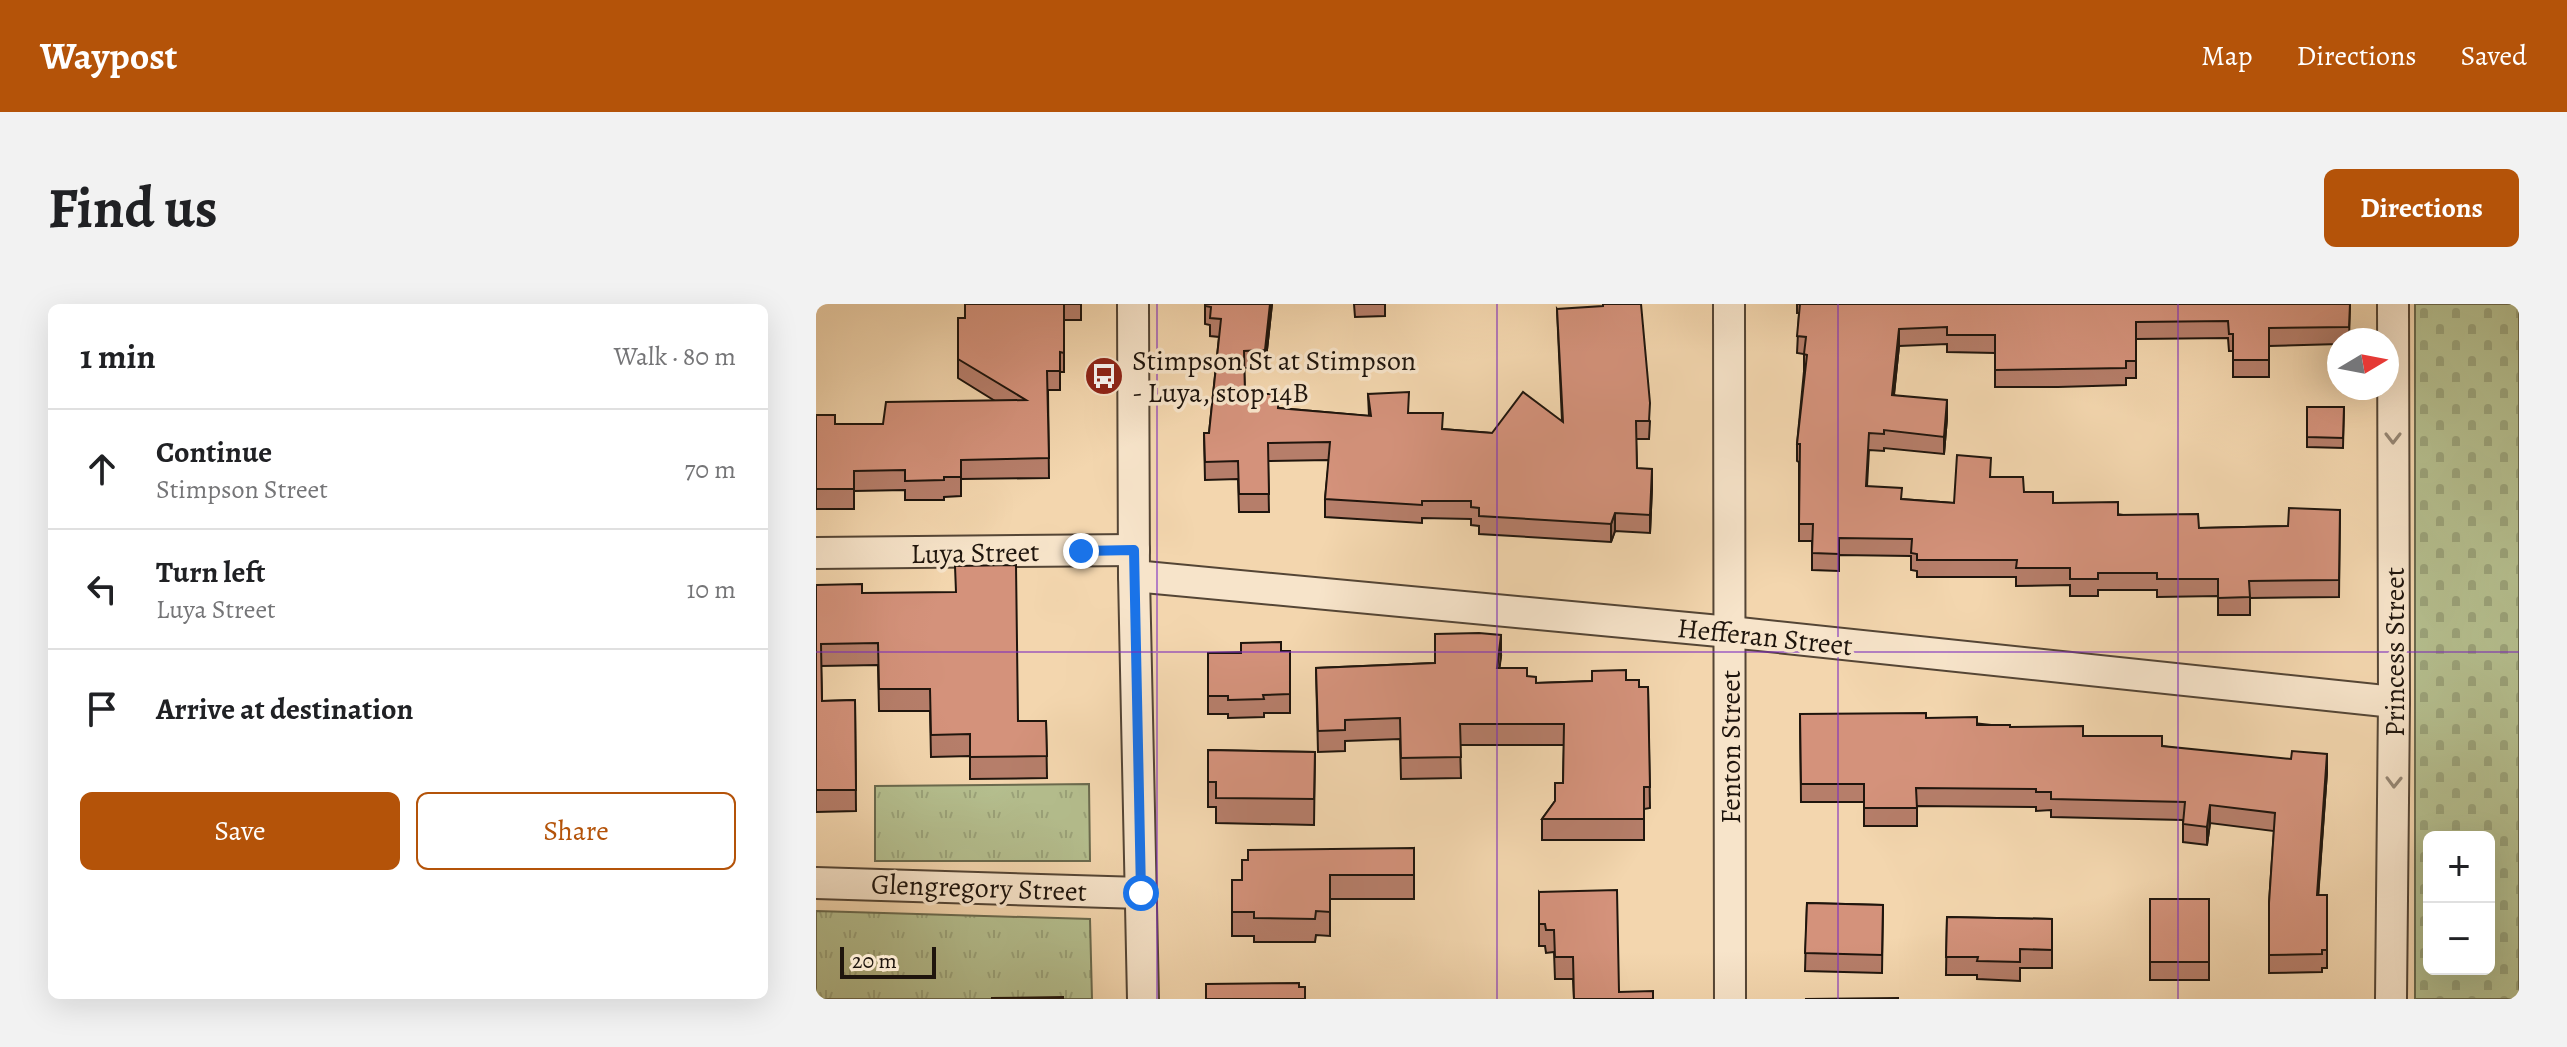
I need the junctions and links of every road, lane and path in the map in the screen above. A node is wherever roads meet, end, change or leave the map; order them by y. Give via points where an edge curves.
1 (1133, 304) edge
2 (1729, 304) edge
3 (2393, 304) edge
4 (816, 553) edge
5 (1134, 563) junction
6 (1730, 632) junction
7 (2394, 702) junction
8 (816, 883) edge
9 (1141, 893) junction
10 (1143, 999) edge
11 (1730, 999) edge
12 (2391, 999) edge

1 - 5 street
2 - 6 street, Fenton Street
3 -> 7 street, Princess Street
4 - 5 street, Luya Street
5 - 6 street, Hefferan Street
5 - 9 street
6 - 7 street, Hefferan Street
6 - 11 street, Fenton Street
7 -> 12 street, Princess Street
8 - 9 street, Glengregory Street
9 - 10 street

